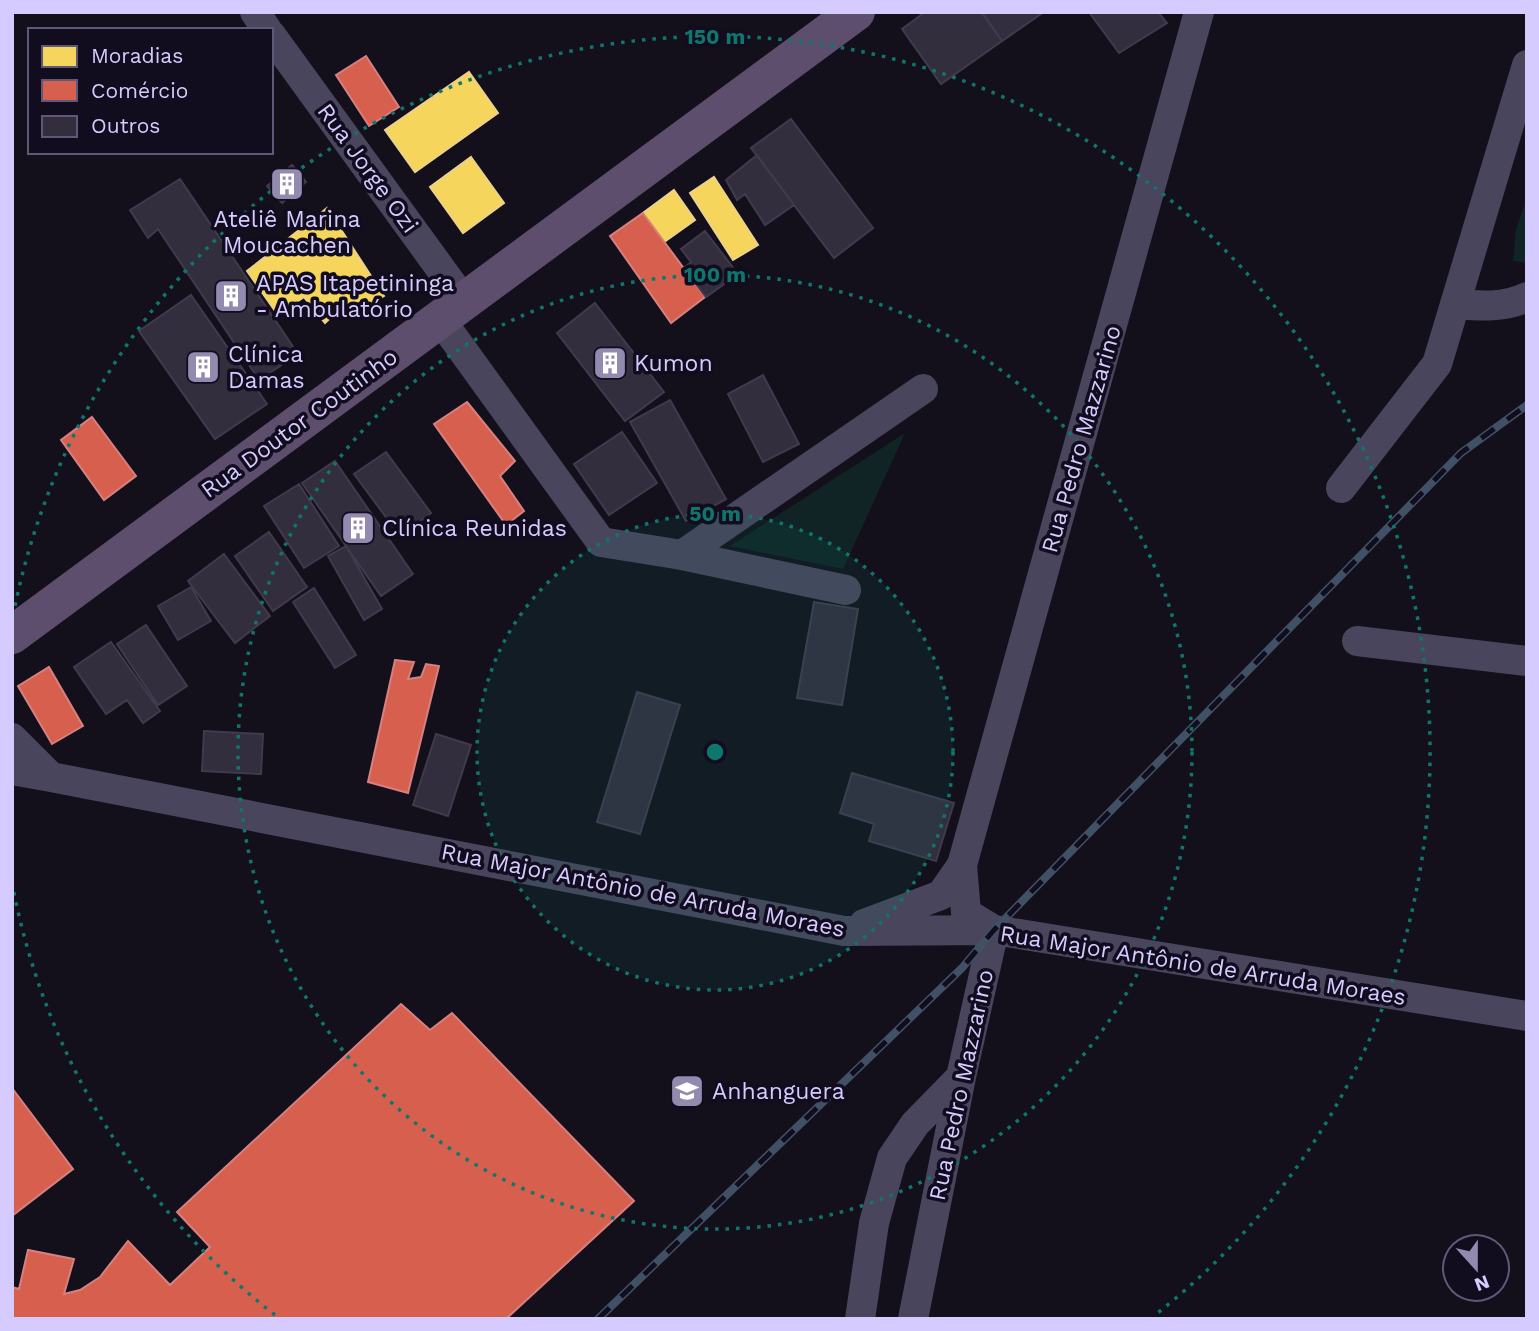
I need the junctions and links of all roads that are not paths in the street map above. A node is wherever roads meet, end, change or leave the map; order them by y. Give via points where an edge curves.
1 (254, 12) edge
2 (856, 12) edge
3 (1199, 12) edge
4 (266, 28) edge
5 (273, 38) edge
6 (1527, 65) edge
7 (1527, 297) edge
8 (1455, 304) junction
9 (452, 310) junction
10 (923, 389) dead end
11 (1341, 488) dead end
12 (682, 555) junction
13 (846, 590) dead end
14 (12, 635) edge
15 (1357, 641) dead end
16 (1527, 662) edge
17 (12, 738) edge
18 (12, 770) edge
19 (51, 776) junction
20 (962, 865) junction
21 (994, 930) junction
22 (844, 931) junction
23 (1527, 1016) edge
24 (961, 1077) junction
25 (860, 1319) edge
26 (914, 1319) edge

1 - 4 street
2 - 9 main road, Rua Doutor Coutinho
3 - 20 street, Rua Pedro Mazzarino
5 - 9 street, Rua Jorge Ozi
6 - 8 street
7 - 8 street via 1485,306
8 - 11 street via 1437,364
9 - 12 street, Rua Jorge Ozi via 601,542
9 - 14 main road, Rua Doutor Coutinho
10 - 12 street
12 - 13 street, Rua Jorge Ozi
15 - 16 street
17 - 19 street
18 - 19 street, Rua Major Antônio de Arruda Moraes
19 - 22 street, Rua Major Antônio de Arruda Moraes
20 - 21 street, Rua Pedro Mazzarino via 966,913
20 - 22 street, Rua Pedro Mazzarino via 941,895
21 - 22 street, Rua Major Antônio de Arruda Moraes
21 - 23 street, Rua Major Antônio de Arruda Moraes
21 - 24 street, Rua Pedro Mazzarino
24 - 25 street via 915,1124 892,1158 874,1223
24 - 26 street, Rua Pedro Mazzarino

